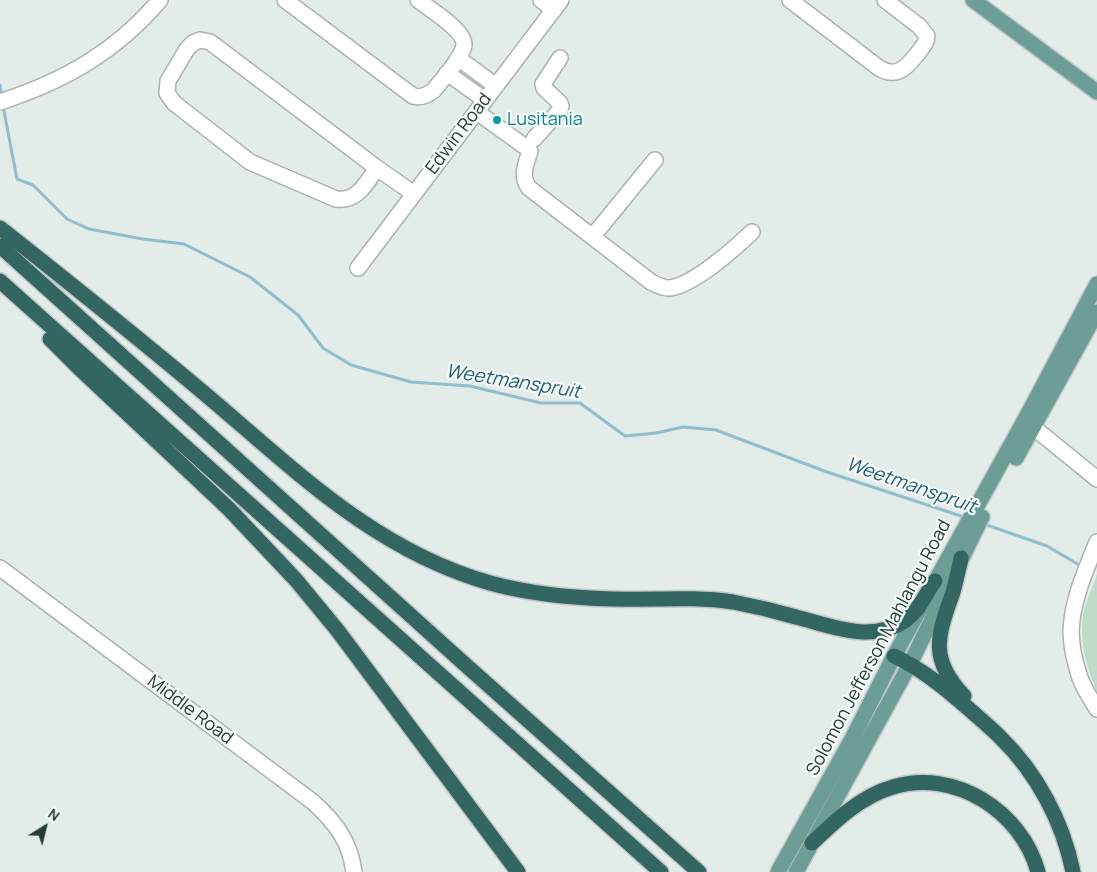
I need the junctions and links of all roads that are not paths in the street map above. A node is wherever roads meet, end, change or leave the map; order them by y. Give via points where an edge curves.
1 (160, 0) edge
2 (286, 0) edge
3 (418, 0) edge
4 (542, 0) edge
5 (790, 0) edge
6 (885, 0) edge
7 (973, 0) edge
8 (557, 5) edge
9 (458, 58) junction
10 (560, 58) dead end
11 (447, 73) junction
12 (496, 86) junction
13 (1097, 92) edge
14 (0, 102) edge
15 (482, 105) junction
16 (529, 143) junction
17 (655, 160) dead end
18 (377, 168) junction
19 (414, 194) junction
20 (0, 228) edge
21 (752, 232) dead end
22 (593, 236) junction
23 (0, 246) edge
24 (358, 268) dead end
25 (0, 282) edge
26 (1097, 284) edge
27 (1097, 312) edge
28 (1033, 428) junction
29 (1097, 478) edge
30 (980, 511) junction
31 (1095, 547) edge
32 (960, 551) junction
33 (0, 568) edge
34 (936, 581) junction
35 (894, 656) junction
36 (910, 664) junction
37 (1097, 709) edge
38 (1000, 737) junction
39 (650, 830) junction
40 (812, 843) junction
41 (354, 872) edge
42 (518, 872) edge
43 (661, 872) edge
44 (699, 872) edge
45 (708, 872) edge
46 (778, 872) edge
47 (796, 872) edge
48 (1038, 872) edge
49 (1074, 872) edge

1 - 14 street via 128,33 91,62 68,76
2 - 11 street via 413,96 419,98 429,94
3 - 9 street via 461,35 464,47
4 - 8 street
5 - 6 street via 879,68 891,73 909,64 925,44 927,36
7 - 13 main road
8 - 12 street, Edwin Road
9 - 11 street
9 - 12 street
10 - 16 street via 543,84 560,102 560,110
11 - 15 street
12 - 15 street, Edwin Road
15 - 16 street
15 - 19 street, Edwin Road
16 - 22 street via 524,175 526,184
17 - 22 street
18 - 18 street via 210,42 200,40 193,43 168,81 167,93 174,103 250,162 336,199 350,199 356,195
18 - 19 street
19 - 24 street, Edwin Road
20 - 34 highway via 110,315 329,500 418,556 456,572 554,596 728,602 756,606 863,633 882,630 905,620 917,609
21 - 22 street via 692,279 671,288 651,282
23 - 39 highway
25 - 42 highway via 78,367 229,509 296,580 338,631
25 - 43 highway
26 - 30 main road, Solomon Jefferson Mahlangu Road
27 - 28 main road, Solomon Jefferson Mahlangu Road
28 - 29 street
28 - 30 main road, Solomon Jefferson Mahlangu Road
30 - 32 main road, Solomon Jefferson Mahlangu Road
31 - 37 street via 1071,621 1071,637 1081,680
32 - 34 main road, Solomon Jefferson Mahlangu Road
32 - 36 main road, Solomon Jefferson Mahlangu Road
32 - 38 highway via 953,591 940,628 940,657 951,680
33 - 41 street, Middle Road via 313,802 332,819 347,842
34 - 35 main road, Solomon Jefferson Mahlangu Road
35 - 36 highway
35 - 46 main road, Solomon Jefferson Mahlangu Road
36 - 38 highway via 950,693
36 - 40 main road, Solomon Jefferson Mahlangu Road
38 - 49 highway via 1046,797
39 - 44 highway
39 - 45 highway via 680,848
40 - 47 main road, Solomon Jefferson Mahlangu Road
40 - 48 highway via 868,798 894,786 927,782 956,787 994,807 1022,836

